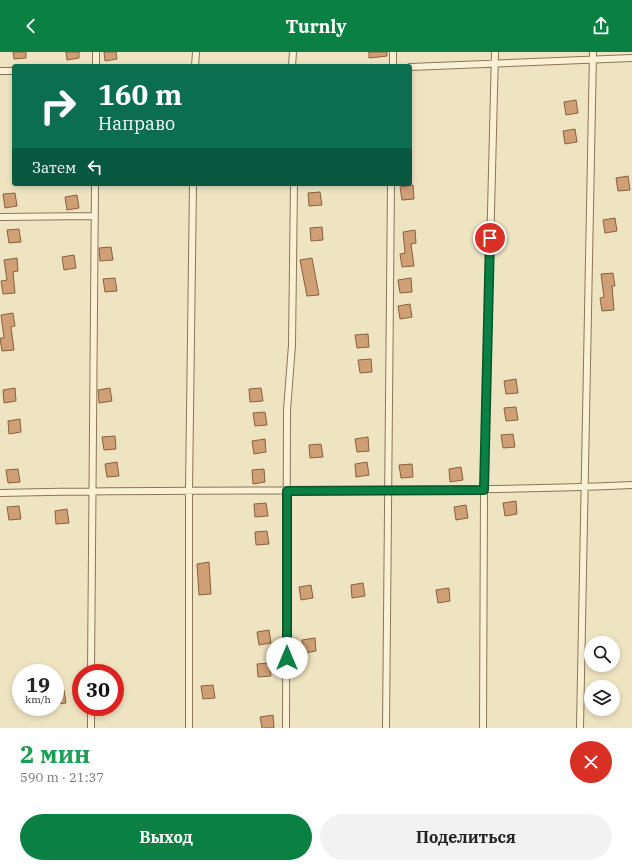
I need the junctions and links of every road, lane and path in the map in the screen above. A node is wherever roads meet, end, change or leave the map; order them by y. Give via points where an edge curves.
1 (96, 52) edge
2 (196, 52) edge
3 (293, 52) edge
4 (393, 52) edge
5 (495, 52) edge
6 (593, 52) edge
7 (632, 58) edge
8 (592, 60) junction
9 (96, 64) edge
10 (195, 64) edge
11 (292, 64) edge
12 (393, 64) edge
13 (494, 64) junction
14 (412, 66) edge
15 (0, 71) edge
16 (12, 71) edge
17 (95, 186) edge
18 (193, 186) edge
19 (294, 186) edge
20 (391, 186) edge
21 (94, 216) junction
22 (0, 217) edge
23 (632, 485) edge
24 (586, 487) junction
25 (189, 490) junction
26 (388, 490) junction
27 (484, 490) junction
28 (93, 491) junction
29 (287, 491) junction
30 (0, 493) edge
31 (91, 664) edge
32 (91, 716) edge
33 (91, 728) edge
34 (189, 728) edge
35 (286, 728) edge
36 (386, 728) edge
37 (483, 728) edge
38 (580, 728) edge

1 - 9 street
2 - 10 street
3 - 11 street
4 - 12 street
5 - 13 street
6 - 8 street
7 - 8 street
8 - 13 street
8 - 24 street
13 - 14 street
13 - 27 street
15 - 16 street
17 - 21 street
18 - 25 street
19 - 29 street
20 - 26 street
21 - 22 street
21 - 28 street
23 - 24 street
24 - 27 street
24 - 38 street
25 - 28 street
25 - 29 street
25 - 34 street
26 - 27 street
26 - 29 street
26 - 36 street
27 - 37 street
28 - 30 street
28 - 31 street
29 - 35 street
32 - 33 street

